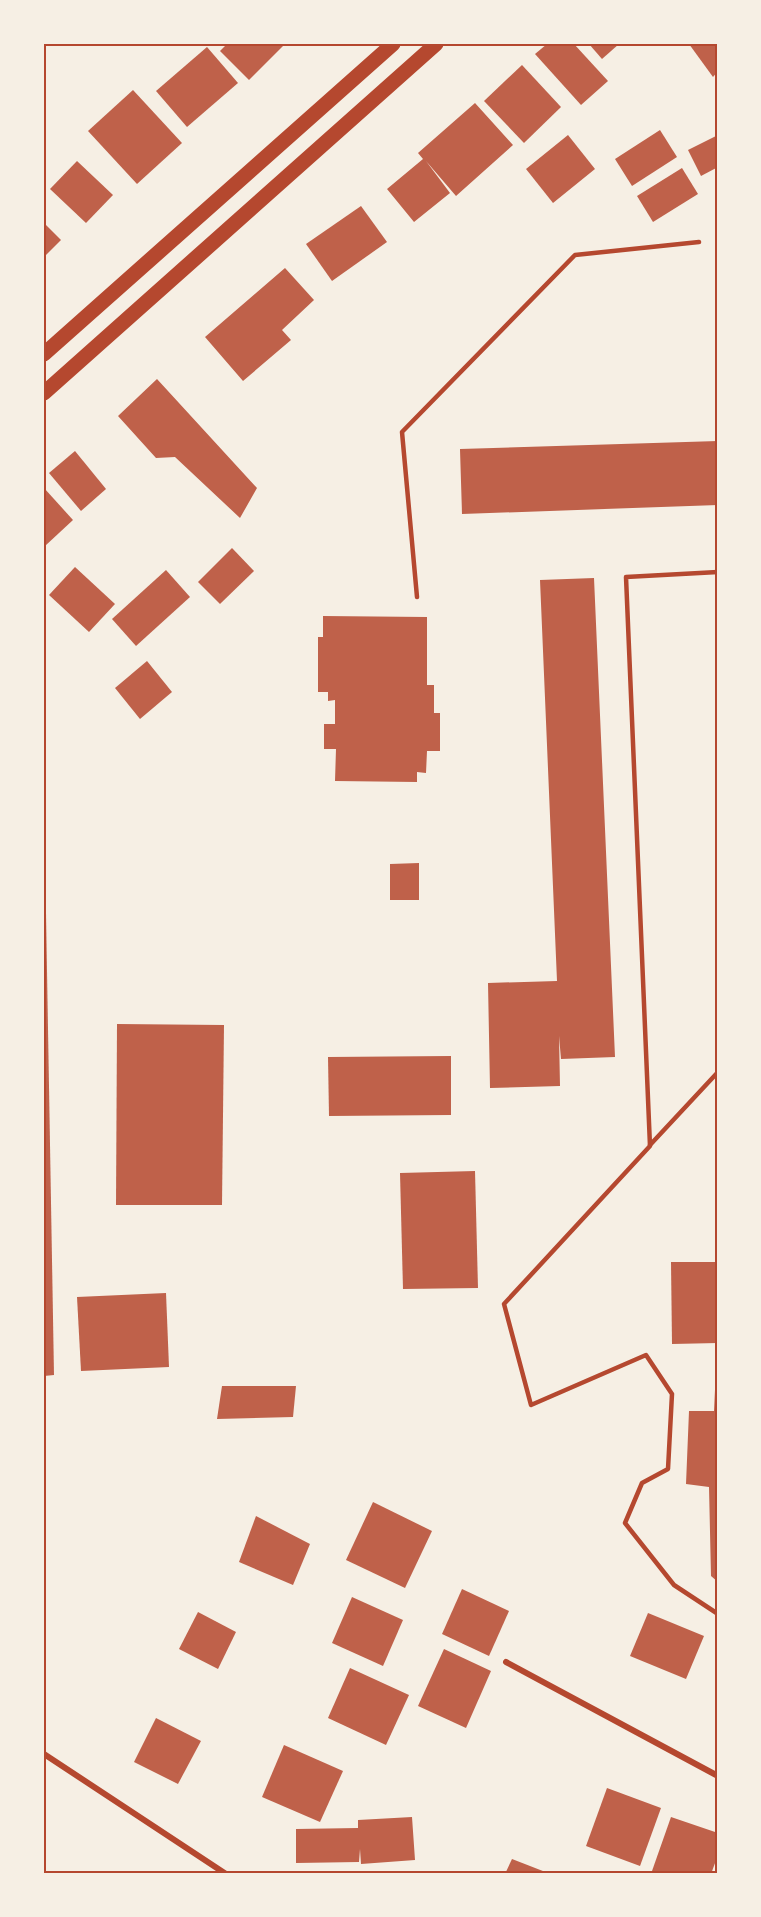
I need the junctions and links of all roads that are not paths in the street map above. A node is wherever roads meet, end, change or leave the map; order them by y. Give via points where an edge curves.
1 (393, 44) edge
2 (436, 44) edge
3 (699, 242) dead end
4 (44, 354) edge
5 (44, 393) edge
6 (717, 572) edge
7 (417, 597) dead end
8 (717, 1072) edge
9 (650, 1146) junction
10 (717, 1614) edge
11 (506, 1662) dead end
12 (44, 1754) edge
13 (717, 1776) edge
14 (226, 1874) edge

1 - 4 main road
2 - 5 main road
3 - 7 lane via 575,255 402,432
6 - 9 lane via 627,577
8 - 9 lane
9 - 10 lane via 504,1304 531,1405 646,1354 672,1394 668,1469 642,1483 626,1523 674,1585
11 - 13 street
12 - 14 street

